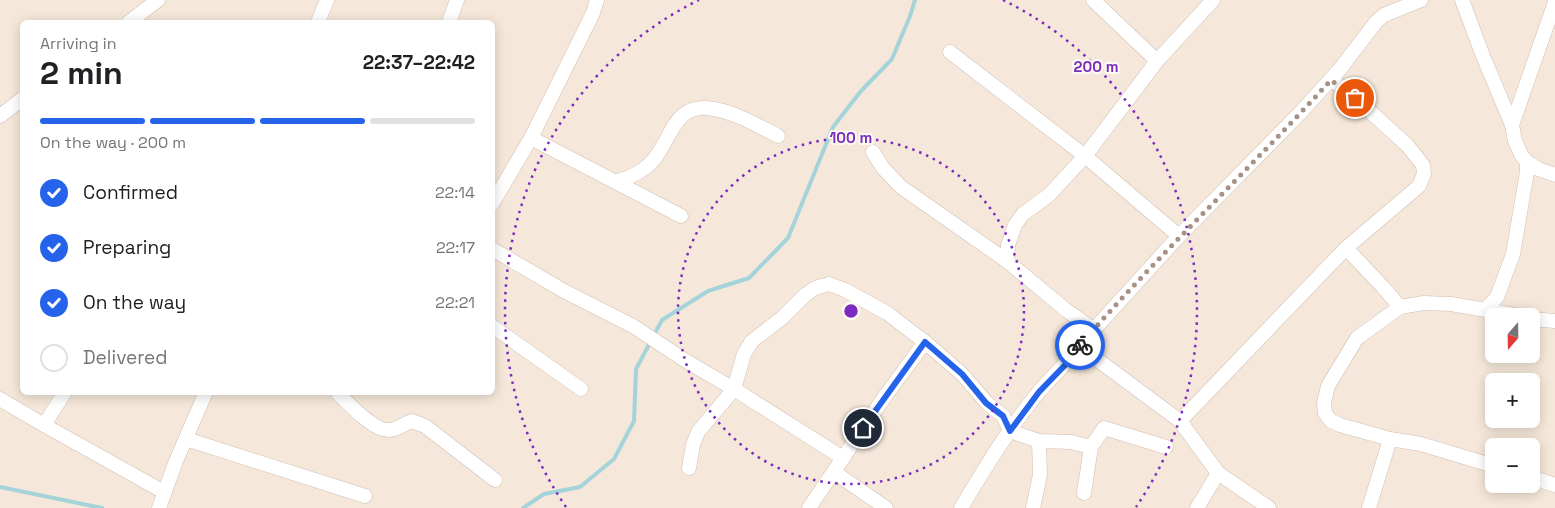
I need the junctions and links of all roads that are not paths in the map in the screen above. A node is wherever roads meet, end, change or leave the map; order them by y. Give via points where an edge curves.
1 (158, 0) edge
2 (327, 0) edge
3 (457, 0) edge
4 (597, 0) edge
5 (1093, 0) edge
6 (1213, 0) edge
7 (1421, 0) edge
8 (1462, 0) edge
9 (1555, 2) edge
10 (132, 20) edge
11 (319, 20) edge
12 (450, 20) edge
13 (950, 52) dead end
14 (1157, 61) junction
15 (1331, 80) junction
16 (20, 101) edge
17 (0, 116) edge
18 (1512, 124) junction
19 (778, 136) dead end
20 (531, 138) junction
21 (873, 152) dead end
22 (1085, 156) junction
23 (1527, 162) junction
24 (1555, 176) edge
25 (617, 181) junction
26 (495, 199) edge
27 (681, 216) dead end
28 (1179, 236) junction
29 (1346, 248) junction
30 (495, 251) edge
31 (1007, 261) junction
32 (1400, 307) junction
33 (1487, 308) edge
34 (1485, 309) edge
35 (1540, 320) edge
36 (1555, 321) edge
37 (495, 328) edge
38 (1093, 329) junction
39 (925, 342) junction
40 (1079, 346) junction
41 (734, 389) junction
42 (582, 390) dead end
43 (63, 395) edge
44 (205, 395) edge
45 (340, 395) edge
46 (0, 399) edge
47 (1180, 421) junction
48 (44, 425) junction
49 (1010, 431) junction
50 (186, 439) junction
51 (1390, 439) junction
52 (1039, 441) junction
53 (1091, 447) junction
54 (1166, 447) dead end
55 (843, 458) junction
56 (1485, 463) edge
57 (689, 468) dead end
58 (834, 472) junction
59 (1218, 472) junction
60 (495, 480) dead end
61 (1540, 480) edge
62 (1555, 485) edge
63 (1084, 492) dead end
64 (365, 496) dead end
65 (161, 501) edge
66 (809, 508) edge
67 (886, 508) edge
68 (961, 508) edge
69 (1033, 508) edge
70 (1197, 508) edge
71 (1269, 508) edge
72 (1369, 508) edge

1 - 10 street
2 - 11 street
3 - 12 street
4 - 20 street
5 - 14 street
6 - 14 street
7 - 15 street via 1380,18
8 - 18 street
9 - 18 street
13 - 22 street
14 - 22 street
15 - 28 street
15 - 29 street via 1407,145 1423,165 1424,174 1419,186
16 - 17 street
18 - 23 street via 1515,141
19 - 25 street via 731,114 694,108 681,115 645,169
20 - 25 street
20 - 26 street
21 - 31 street via 882,168 901,187
22 - 28 street
22 - 31 street via 1048,195 1023,214 1008,245
23 - 24 street
23 - 33 street via 1513,254 1498,298
25 - 27 street
28 - 38 street
29 - 32 street
29 - 47 street
30 - 41 street via 564,292 633,326
31 - 38 street
32 - 34 street via 1424,303
32 - 51 street via 1357,338 1328,386 1324,403 1325,413 1331,421
35 - 36 street
37 - 42 street
38 - 40 street
39 - 41 street via 874,305 836,286 823,285 805,295 752,341 744,354
39 - 49 street via 1003,416
39 - 55 street
40 - 47 street
40 - 49 street
41 - 55 street
41 - 57 street via 698,432
43 - 48 street
44 - 50 street
45 - 60 street via 366,420 384,430 412,421 425,426
46 - 48 street
47 - 59 street
48 - 65 street
49 - 52 street
49 - 68 street
50 - 64 street
50 - 65 street
51 - 56 street via 1421,444
51 - 72 street
52 - 53 street via 1071,442
52 - 69 street via 1040,476
53 - 54 street via 1104,428
53 - 63 street
55 - 58 street
58 - 66 street
58 - 67 street
59 - 70 street
59 - 71 street
61 - 62 street

